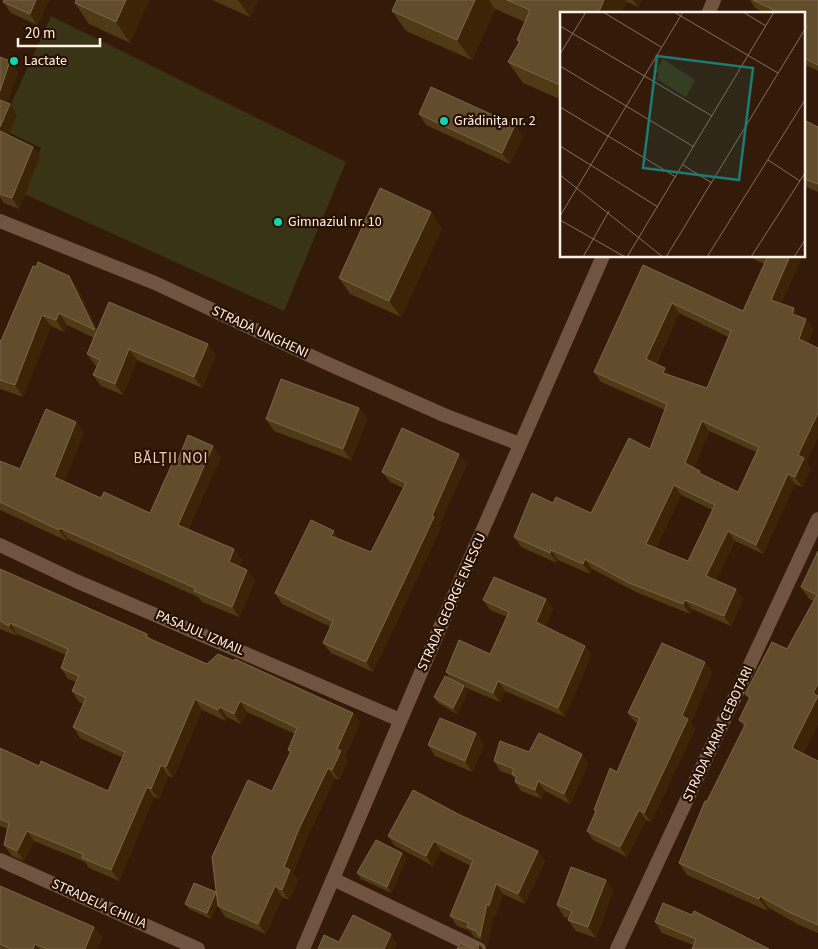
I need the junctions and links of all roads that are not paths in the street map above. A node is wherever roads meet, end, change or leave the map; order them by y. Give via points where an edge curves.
1 (714, 0) edge
2 (709, 12) edge
3 (0, 221) edge
4 (602, 258) edge
5 (520, 444) junction
6 (818, 519) edge
7 (0, 545) edge
8 (400, 720) junction
9 (0, 860) edge
10 (334, 879) junction
11 (198, 949) edge
12 (303, 949) edge
13 (479, 949) edge
14 (617, 949) edge

1 - 2 street
3 - 5 street, STRADA UNGHENI via 154,283 444,415
4 - 5 street, STRADA GEORGE ENESCU
5 - 8 street, STRADA GEORGE ENESCU
6 - 14 street, STRADA MARIA CEBOTARI
7 - 8 street, PASAJUL IZMAIL via 76,582
8 - 10 street, STRADA GEORGE ENESCU
9 - 11 street, STRADELA CHILIA
10 - 12 street, STRADA GEORGE ENESCU
10 - 13 street

